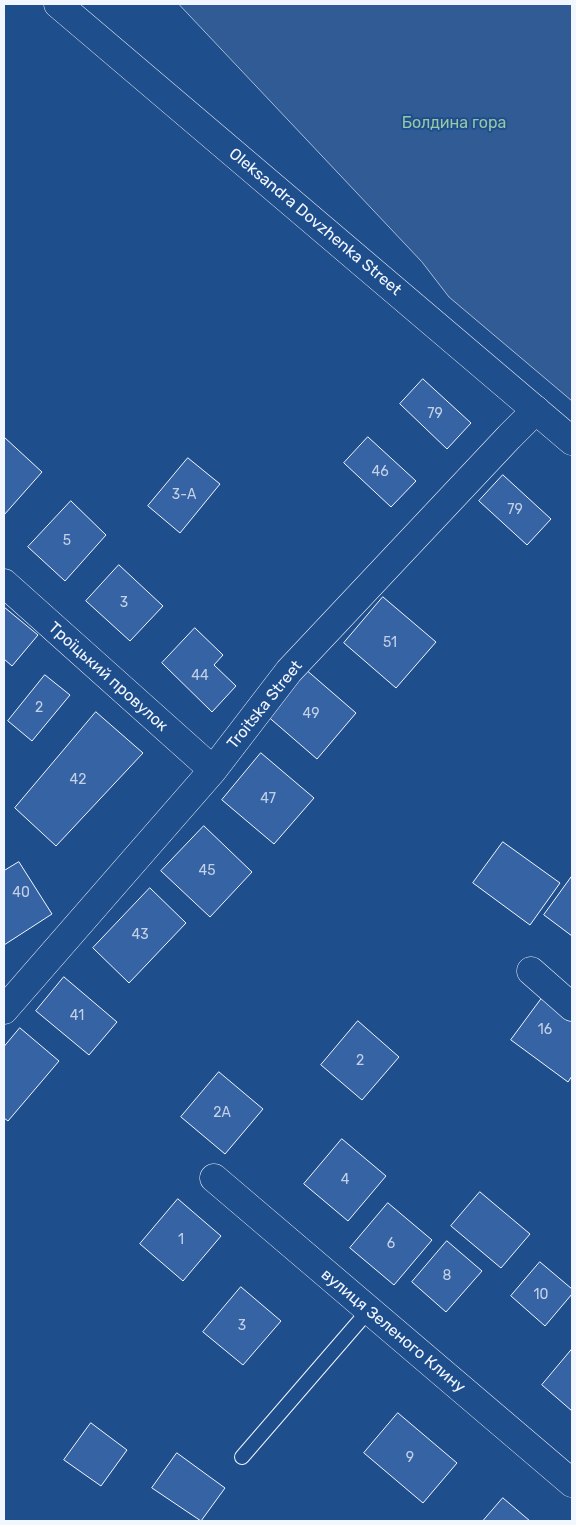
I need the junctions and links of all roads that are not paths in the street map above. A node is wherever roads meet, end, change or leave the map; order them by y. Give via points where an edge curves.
1 (58, 4) edge
2 (536, 410) junction
3 (572, 441) edge
4 (4, 583) edge
5 (213, 770) junction
6 (531, 971) dead end
7 (572, 1007) edge
8 (4, 1010) edge
9 (214, 1178) dead end
10 (369, 1310) junction
11 (242, 1456) dead end
12 (572, 1484) edge

1 - 2 street, Oleksandra Dovzhenka Street
2 - 3 street, Oleksandra Dovzhenka Street
2 - 5 street, Troitska Street via 289,671
4 - 5 street, Троїцький провулок
5 - 8 street, Troitska Street
6 - 7 street
9 - 10 street, вулиця Зеленого Клину
10 - 11 lane
10 - 12 street, вулиця Зеленого Клину

